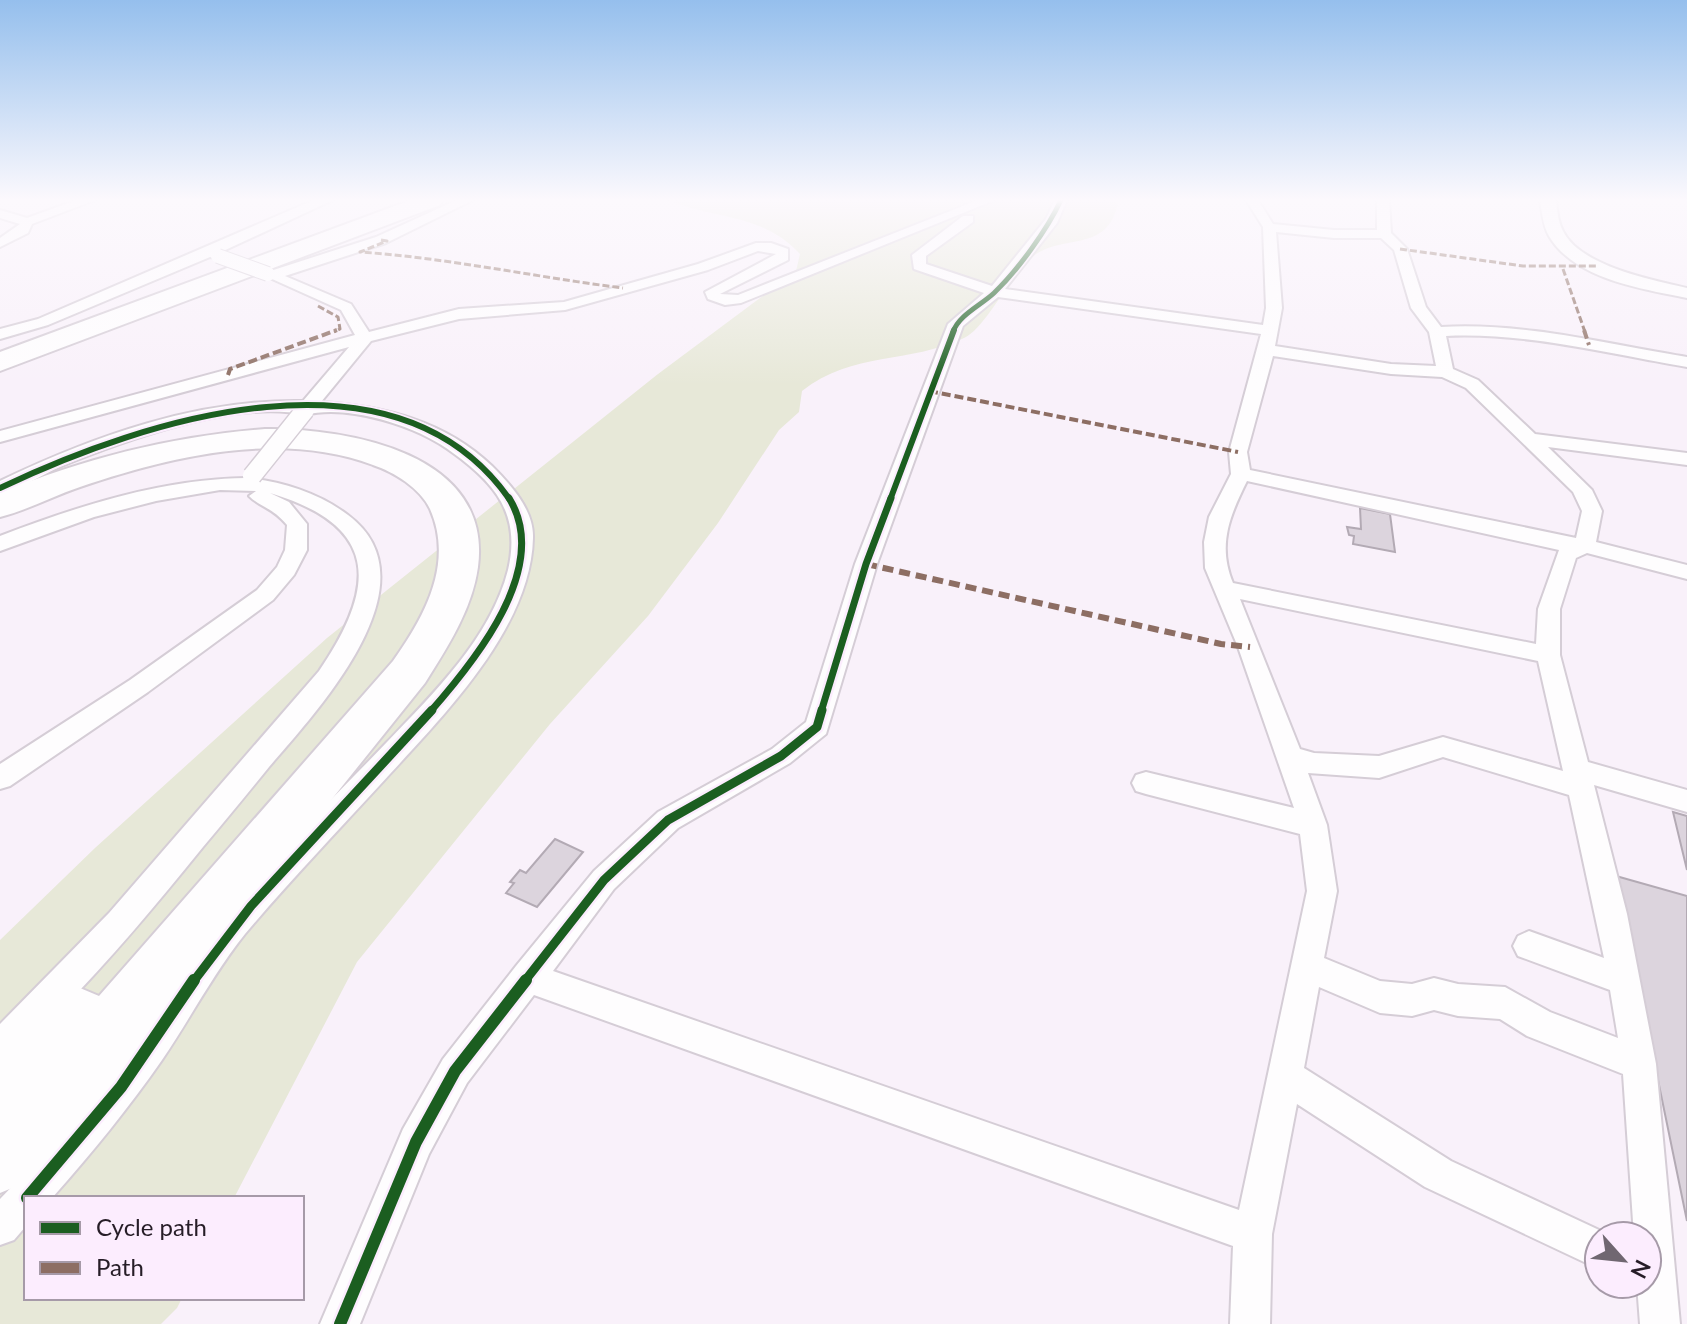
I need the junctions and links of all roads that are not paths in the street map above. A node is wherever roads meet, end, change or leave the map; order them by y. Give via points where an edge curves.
1 (194, 262) edge
2 (235, 262) edge
3 (236, 262) edge
4 (252, 262) edge
5 (312, 262) edge
6 (717, 262) edge
7 (775, 262) edge
8 (834, 262) edge
9 (917, 262) edge
10 (1019, 262) edge
11 (1272, 262) edge
12 (1404, 262) edge
13 (1592, 262) edge
14 (270, 275) junction
15 (995, 292) junction
16 (1687, 293) edge
17 (1269, 330) junction
18 (1437, 332) junction
19 (364, 339) junction
20 (4, 347) edge
21 (1266, 350) junction
22 (1687, 362) edge
23 (1445, 372) junction
24 (306, 408) junction
25 (0, 437) edge
26 (1529, 439) junction
27 (1687, 459) edge
28 (1241, 474) junction
29 (249, 480) junction
30 (0, 488) edge
31 (0, 506) edge
32 (0, 520) edge
33 (0, 544) edge
34 (1585, 546) junction
35 (1687, 572) edge
36 (1224, 588) junction
37 (1548, 655) junction
38 (1290, 757) junction
39 (0, 778) edge
40 (1578, 778) junction
41 (1146, 783) dead end
42 (1687, 801) edge
43 (1313, 825) junction
44 (1529, 946) dead end
45 (1308, 967) junction
46 (527, 977) junction
47 (1624, 980) junction
48 (0, 1047) edge
49 (1639, 1064) junction
50 (1287, 1077) junction
51 (0, 1109) edge
52 (0, 1159) edge
53 (29, 1196) edge
54 (24, 1202) edge
55 (1649, 1220) edge
56 (0, 1226) edge
57 (1253, 1234) junction
58 (1583, 1242) edge
59 (1657, 1300) edge
60 (340, 1324) edge
61 (1250, 1324) edge
62 (1660, 1324) edge

1 - 20 street via 43,322
2 - 14 street, bridge
3 - 20 highway
4 - 20 highway
5 - 14 street
6 - 19 street via 565,306 459,314
7 - 8 street via 713,296 741,299
9 - 15 street via 927,270
10 - 15 street
11 - 17 street
12 - 18 street via 1419,308
13 - 16 street
14 - 19 street via 346,307
15 - 17 street
15 - 46 street via 956,324 942,357 866,564 817,727 781,756 668,820 604,880
17 - 21 street
18 - 22 street via 1513,334
18 - 23 street
19 - 24 street
19 - 25 street
21 - 23 street
21 - 28 street via 1238,452
23 - 26 street via 1472,384
24 - 29 street, bridge
24 - 30 street via 240,410 171,423
24 - 53 street via 405,420 448,440 489,474 518,512 524,535 521,561 494,626 472,661 437,706 232,927 147,1051
26 - 27 street
26 - 34 street via 1582,490 1592,511
28 - 34 street
28 - 36 street via 1219,517 1214,542
29 - 33 street via 121,505
29 - 39 street via 257,496 282,506 297,524 296,550 286,570 265,595
29 - 48 street via 329,510 360,536 371,578 356,629 338,661 185,848 72,977
31 - 52 highway via 82,474 162,453 234,441 298,438 348,445 415,471 445,501 459,539 449,600 409,672
32 - 51 highway via 86,485 156,466 253,451 306,453 373,471 406,493 426,522 431,559 429,581 385,666
34 - 35 street
34 - 37 street via 1567,554 1549,609
36 - 37 street
36 - 38 street
37 - 40 street
38 - 40 street via 1314,764 1379,767 1443,747
38 - 43 street
40 - 42 street
40 - 47 street
41 - 43 street
43 - 45 street via 1322,891
44 - 47 street
45 - 49 street via 1380,997 1412,1000 1434,994 1505,1003 1539,1024
45 - 50 street
46 - 57 street
46 - 60 street via 455,1071 416,1142
47 - 49 street
49 - 55 street
50 - 57 street
50 - 58 street via 1438,1174
54 - 56 street
57 - 61 street
59 - 62 street

